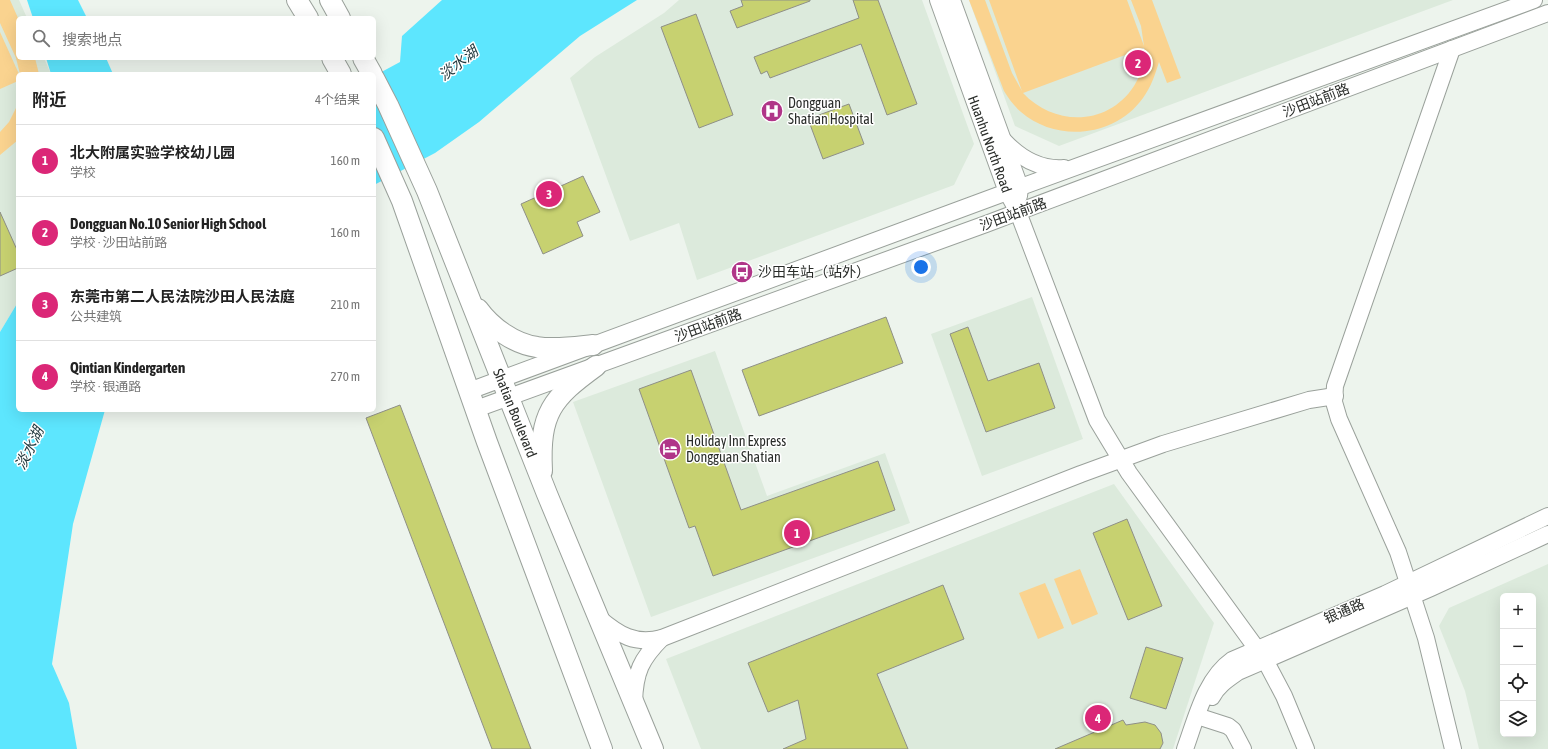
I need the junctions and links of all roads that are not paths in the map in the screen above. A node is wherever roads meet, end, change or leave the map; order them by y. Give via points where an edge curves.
1 (297, 0) edge
2 (330, 0) edge
3 (938, 0) edge
4 (952, 0) edge
5 (1534, 0) edge
6 (1548, 13) edge
7 (307, 16) edge
8 (339, 16) edge
9 (1452, 49) junction
10 (376, 82) edge
11 (1002, 139) junction
12 (376, 142) edge
13 (1074, 167) junction
14 (1013, 189) junction
15 (1018, 212) junction
16 (469, 297) junction
17 (593, 345) junction
18 (596, 366) junction
19 (501, 379) junction
20 (469, 391) junction
21 (1334, 396) junction
22 (508, 398) junction
23 (476, 410) junction
24 (1121, 460) junction
25 (547, 494) junction
26 (1548, 516) edge
27 (1548, 534) edge
28 (1410, 590) junction
29 (599, 618) junction
30 (662, 638) junction
31 (1261, 654) junction
32 (634, 702) junction
33 (1201, 717) junction
34 (602, 749) edge
35 (653, 749) edge
36 (1185, 749) edge
37 (1192, 749) edge
38 (1243, 749) edge
39 (1306, 749) edge
40 (1453, 749) edge

1 - 7 main road
2 - 8 main road
3 - 14 street, Huanhu North Road
4 - 11 street, Huanhu North Road
5 - 13 street, 沙田站前路
6 - 9 street, 沙田站前路
9 - 15 street, 沙田站前路
9 - 21 street via 1335,386
10 - 16 main road, Shatian Boulevard via 427,191
11 - 13 street via 1013,151 1042,166
11 - 14 street, Huanhu North Road
12 - 20 main road via 402,201
13 - 14 street, 沙田站前路
14 - 15 street, Huanhu North Road
14 - 17 street, 沙田站前路
15 - 18 street, 沙田站前路
15 - 24 street via 1097,420
16 - 17 main road via 481,314 497,329 516,341 536,347 563,349
16 - 19 main road, Shatian Boulevard
17 - 19 street, 沙田站前路
18 - 22 street, 沙田站前路
18 - 25 main road via 558,397 544,425 542,458
19 - 20 street, 沙田站前路
19 - 22 main road, Shatian Boulevard
20 - 23 main road
21 - 24 street via 1309,400 1163,444
21 - 28 street via 1339,419 1398,552
22 - 23 street, 沙田站前路
22 - 25 main road, Shatian Boulevard
23 - 34 main road
24 - 30 street
24 - 31 street
25 - 29 main road, Shatian Boulevard
26 - 28 street, 银通路
27 - 28 street, 银通路
28 - 31 street, 银通路
28 - 40 street via 1426,638
29 - 30 street via 625,637 652,640
29 - 32 main road, Shatian Boulevard
30 - 32 street via 638,670
31 - 33 street, 银通路 via 1232,660 1218,672 1209,686
31 - 39 street via 1284,696
32 - 35 main road, Shatian Boulevard
33 - 36 street, 银通路
33 - 37 street, 银通路
33 - 38 street via 1228,726 1233,730

